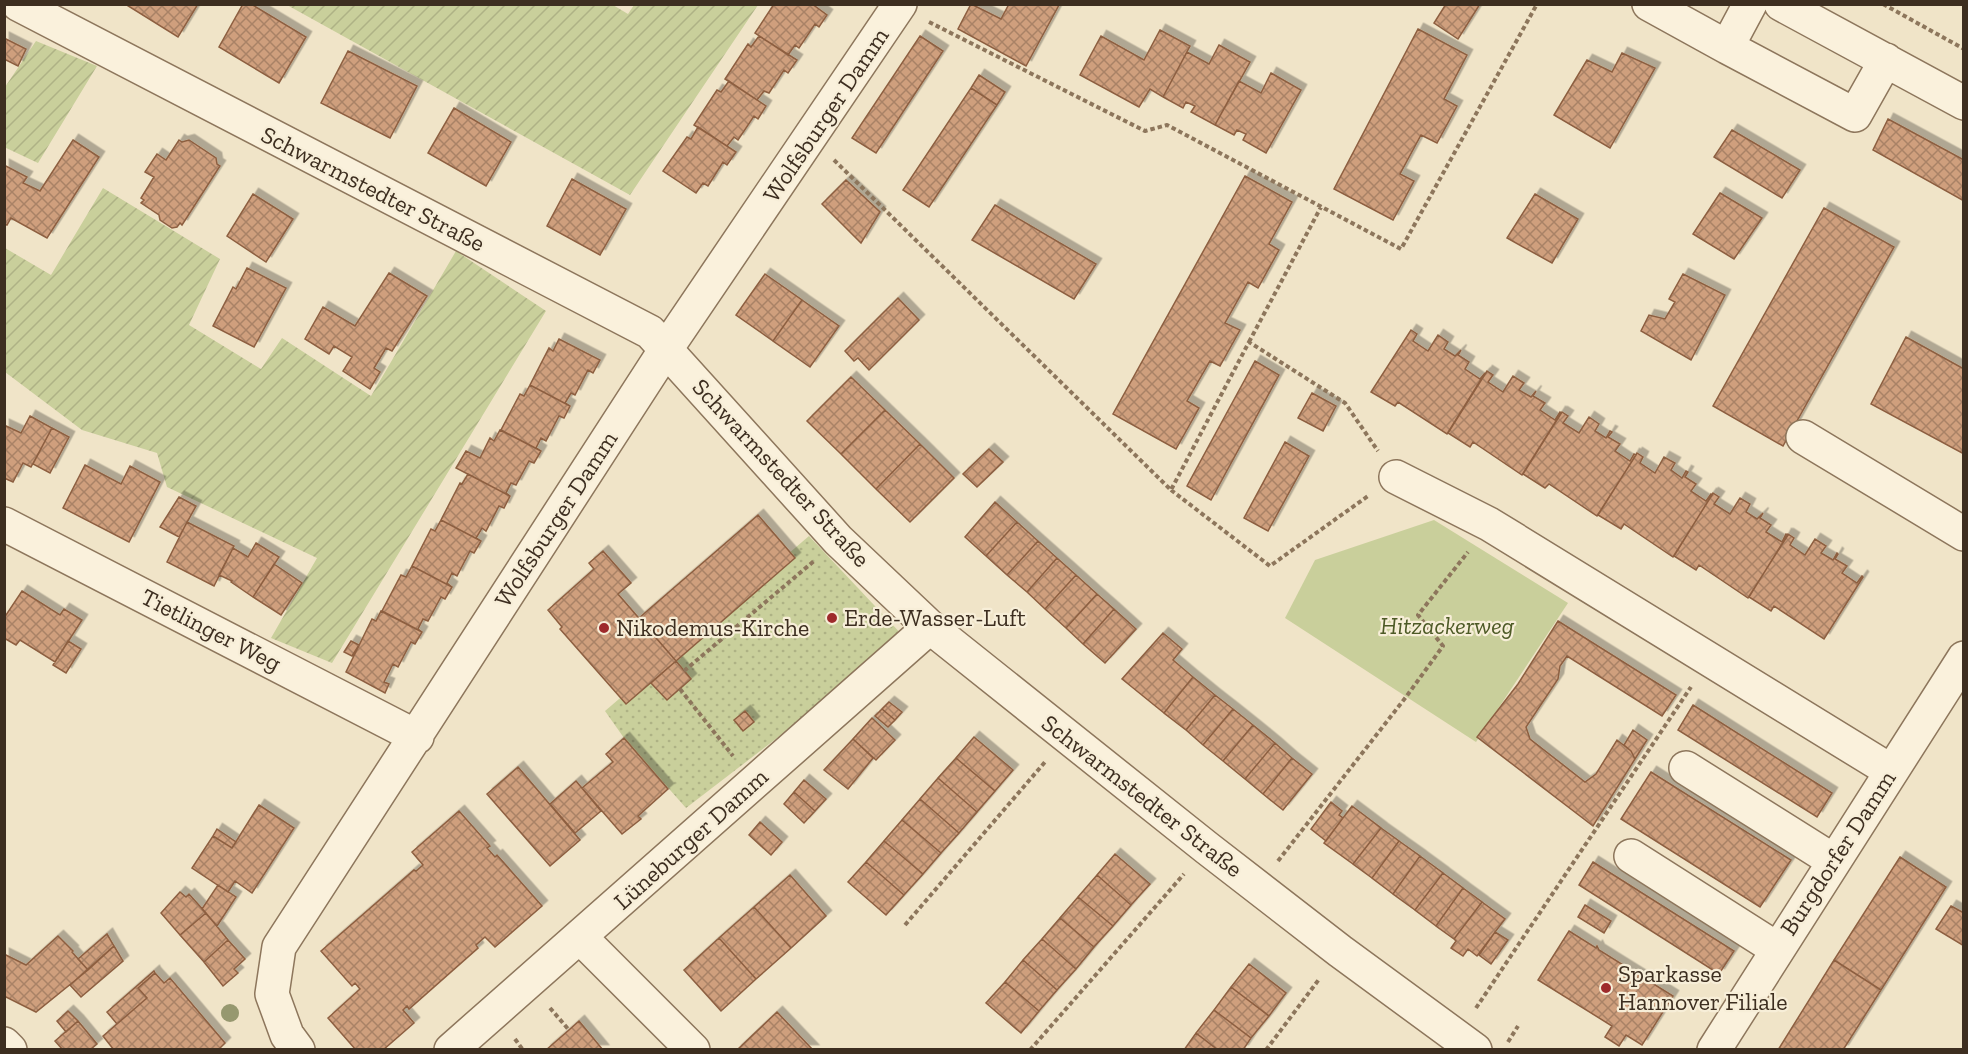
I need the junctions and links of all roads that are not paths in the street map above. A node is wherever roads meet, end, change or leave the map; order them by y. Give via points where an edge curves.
1 (18, 4) edge
2 (1649, 4) edge
3 (1750, 4) edge
4 (1781, 4) edge
5 (900, 5) edge
6 (1726, 47) junction
7 (1886, 60) junction
8 (1964, 103) edge
9 (666, 349) junction
10 (1803, 437) dead end
11 (1396, 477) road end
12 (4, 524) edge
13 (1964, 534) edge
14 (930, 627) junction
15 (1964, 658) edge
16 (417, 737) junction
17 (1686, 768) dead end
18 (1891, 771) junction
19 (1631, 856) dead end
20 (1834, 861) junction
21 (580, 938) junction
22 (1777, 948) junction
23 (1466, 1043) edge
24 (4, 1044) edge
25 (9, 1050) edge
26 (298, 1050) edge
27 (451, 1050) edge
28 (693, 1050) edge
29 (1714, 1050) edge

1 - 9 street, Schwarmstedter Straße via 650,332
2 - 6 street
3 - 6 street
4 - 7 street
5 - 9 street, Wolfsburger Damm
6 - 7 street via 1855,115
7 - 8 street
9 - 14 street, Schwarmstedter Straße via 838,540
9 - 16 street, Wolfsburger Damm
10 - 13 street
11 - 18 street via 1489,524
12 - 16 street, Tietlinger Weg
14 - 21 street, Lüneburger Damm
14 - 23 street, Schwarmstedter Straße via 1257,888
15 - 18 street, Burgdorfer Damm
16 - 26 street, Wolfsburger Damm via 279,946 272,994 287,1035
17 - 20 street
18 - 20 street, Burgdorfer Damm
19 - 22 street
20 - 22 street, Burgdorfer Damm
21 - 27 street, Lüneburger Damm
21 - 28 street
22 - 29 street, Burgdorfer Damm
24 - 25 street

